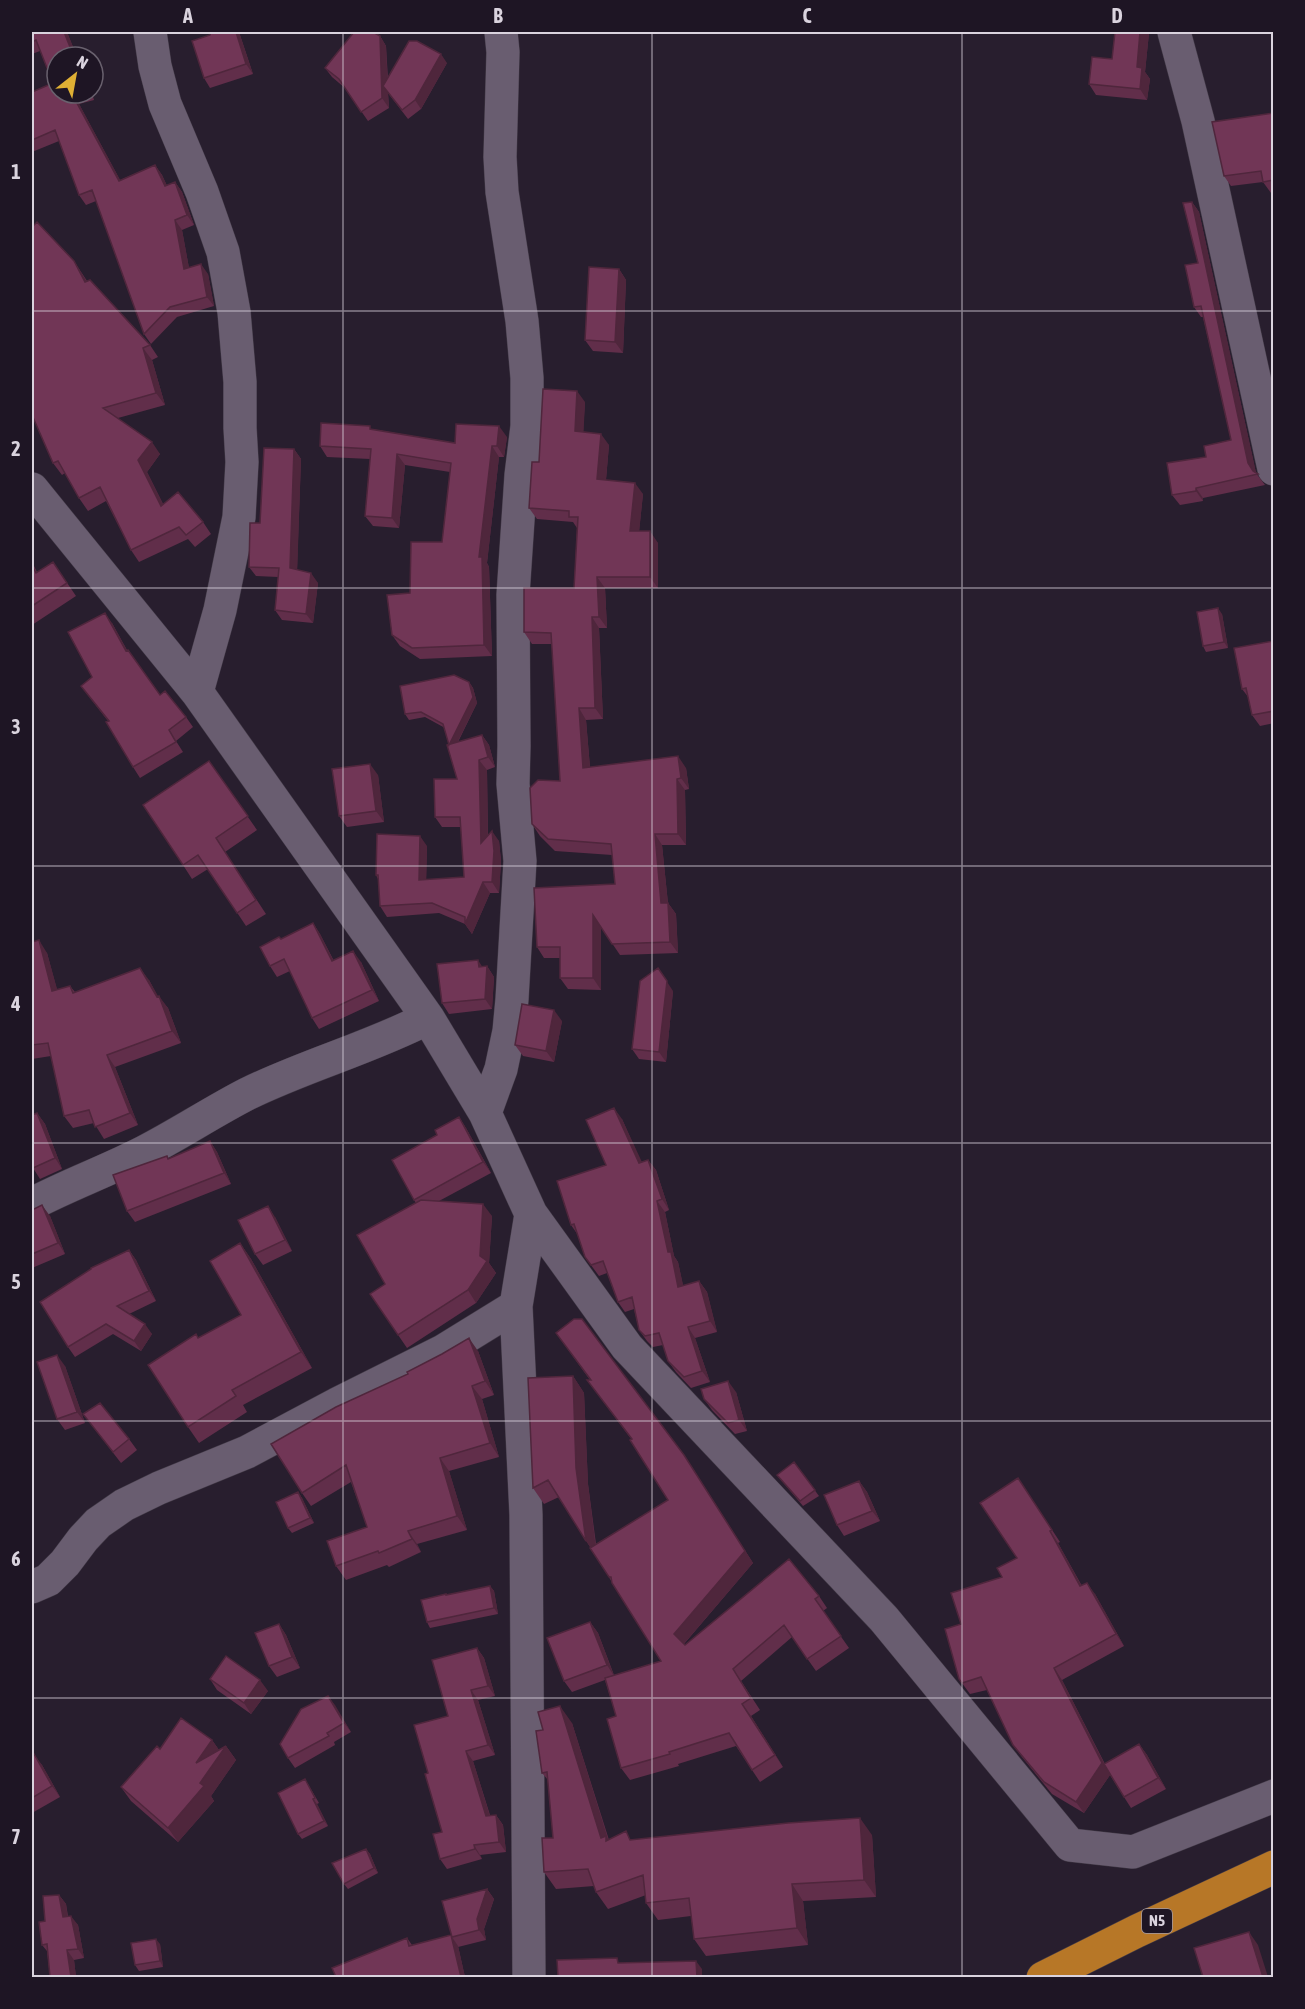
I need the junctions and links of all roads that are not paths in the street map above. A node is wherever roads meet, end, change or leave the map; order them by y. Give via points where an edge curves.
1 (150, 32) edge
2 (501, 32) edge
3 (1174, 32) edge
4 (1274, 469) edge
5 (32, 489) edge
6 (197, 692) junction
7 (428, 1018) junction
8 (485, 1113) junction
9 (32, 1204) edge
10 (531, 1214) junction
11 (516, 1306) junction
12 (32, 1587) edge
13 (1274, 1796) edge
14 (1274, 1867) edge
15 (529, 1977) edge
16 (1043, 1977) edge

1 - 6 street via 165,104 223,252 234,312 240,382 239,517 220,610
2 - 8 street via 502,192 528,378 513,595 513,784 520,861 512,999 501,1069
3 - 4 street via 1198,121
5 - 6 street
6 - 7 street
7 - 8 street
7 - 9 street via 247,1094 144,1152
8 - 10 street
10 - 11 street
10 - 13 street via 627,1347 884,1619 1070,1845 1133,1852
11 - 12 street via 443,1351 247,1452 124,1505 98,1523 48,1580
11 - 15 street via 526,1515
14 - 16 highway, N5

